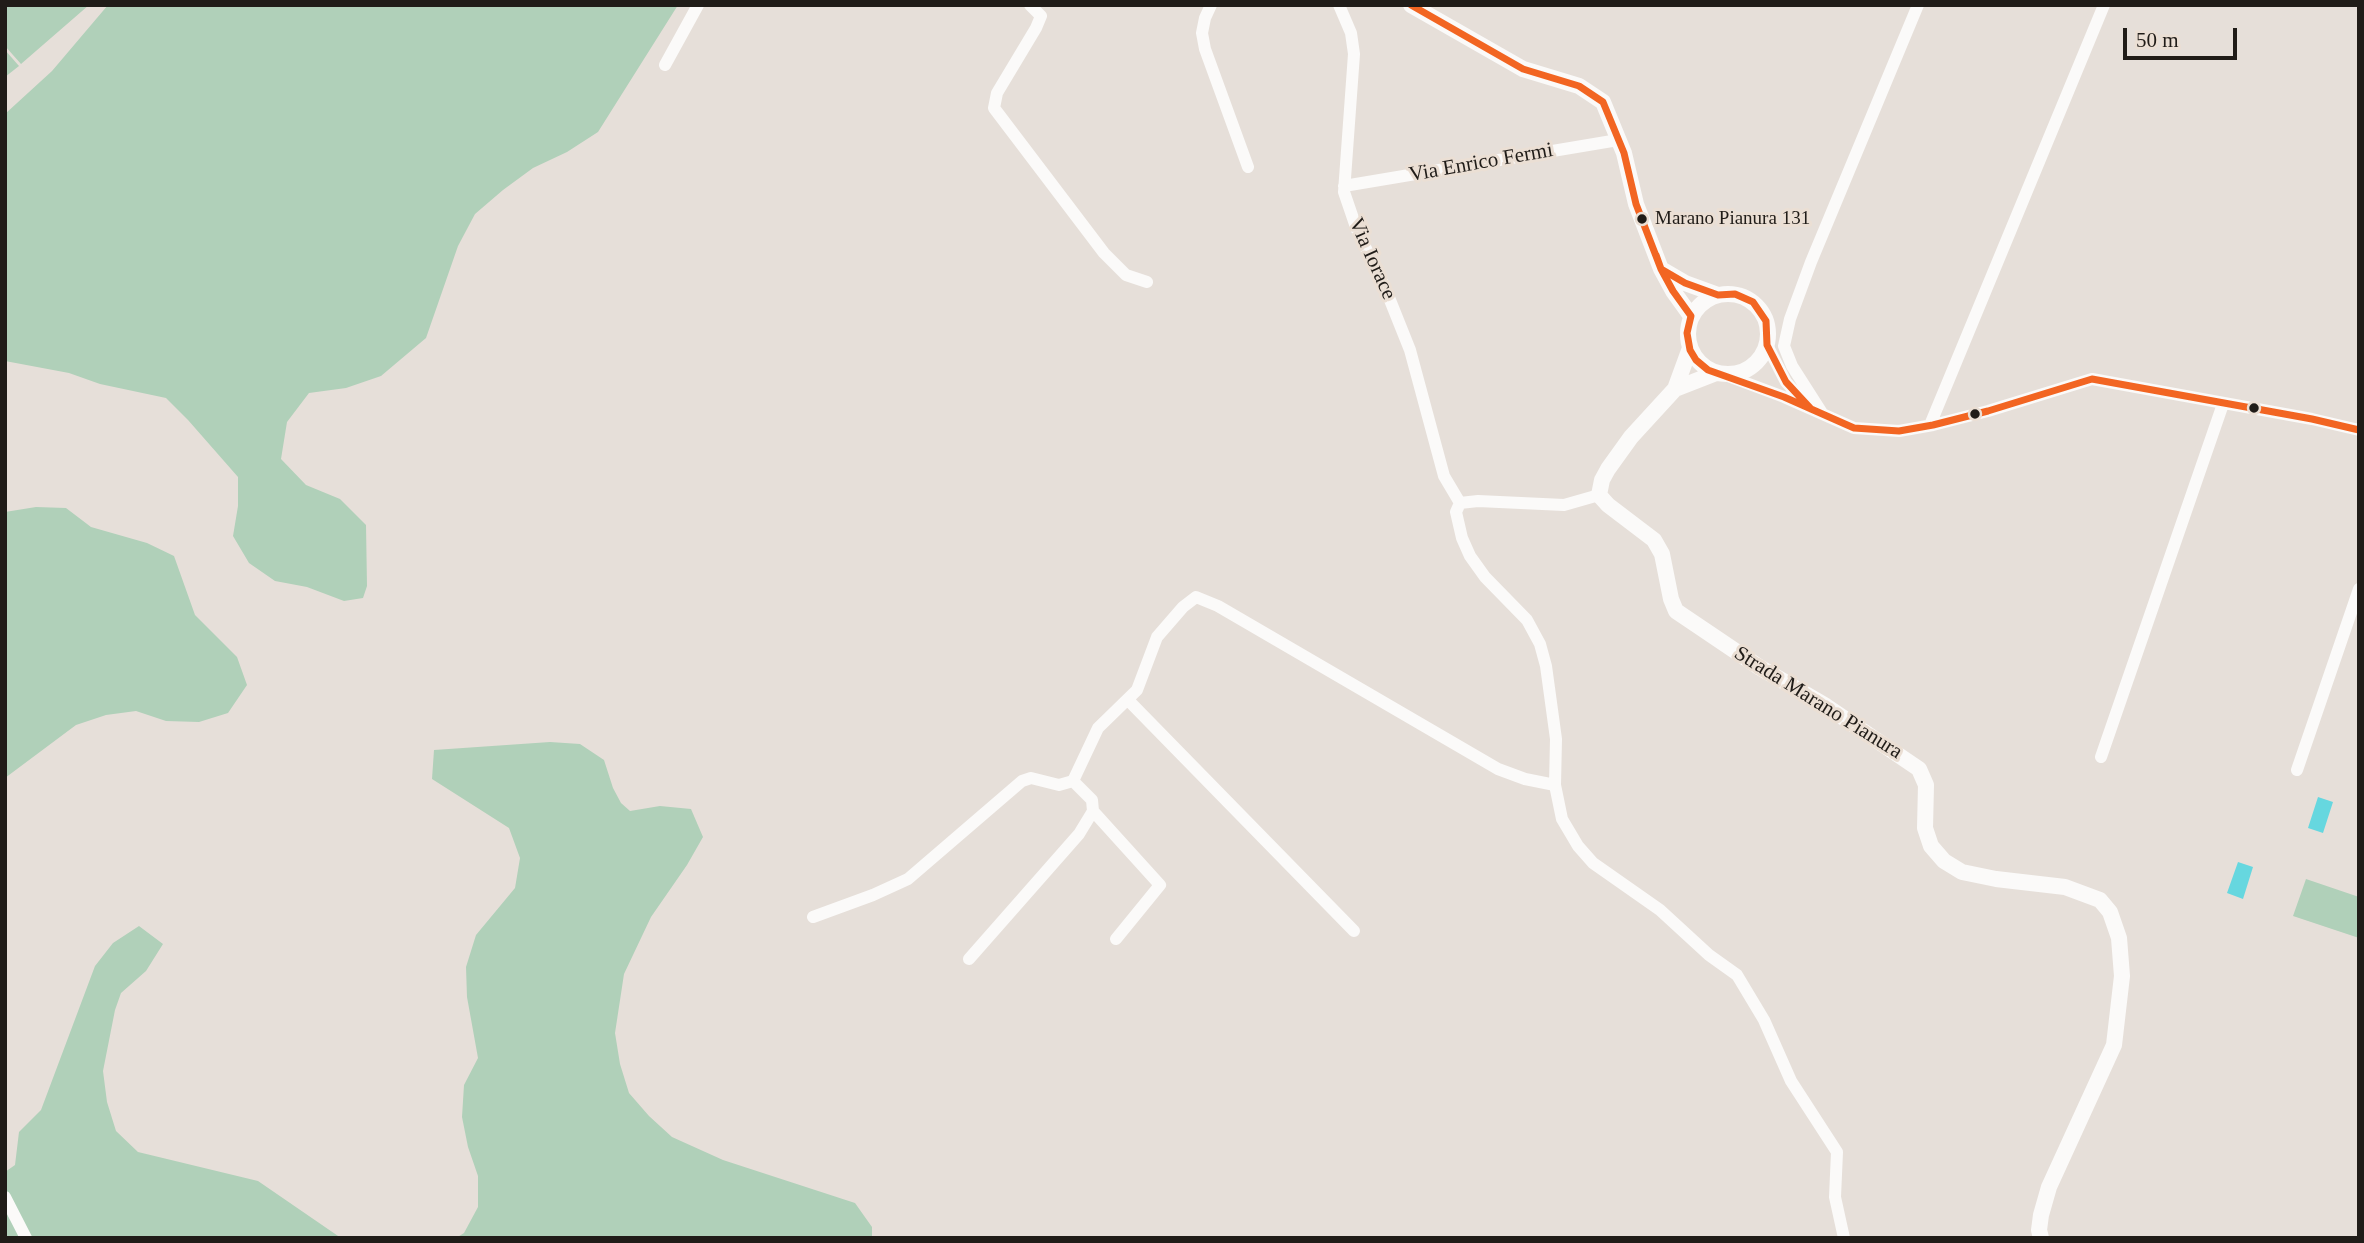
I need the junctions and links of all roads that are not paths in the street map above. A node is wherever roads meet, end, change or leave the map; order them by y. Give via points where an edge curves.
1 (698, 5) edge
2 (1030, 5) edge
3 (1211, 5) edge
4 (1339, 5) edge
5 (1411, 5) edge
6 (1918, 5) edge
7 (2104, 5) edge
8 (665, 65) dead end
9 (1618, 140) junction
10 (1248, 167) dead end
11 (1344, 186) junction
12 (1661, 269) junction
13 (1147, 282) dead end
14 (1718, 295) junction
15 (1691, 316) junction
16 (1767, 345) junction
17 (1689, 348) junction
18 (1721, 374) junction
19 (1675, 388) junction
20 (2223, 404) junction
21 (1811, 409) junction
22 (1823, 415) junction
23 (1930, 425) junction
24 (2359, 430) edge
25 (1599, 495) junction
26 (1460, 503) junction
27 (2359, 589) edge
28 (1128, 701) junction
29 (2101, 757) dead end
30 (2297, 770) dead end
31 (1073, 781) junction
32 (1555, 785) junction
33 (1093, 811) junction
34 (813, 917) dead end
35 (1354, 931) dead end
36 (1116, 939) dead end
37 (969, 959) dead end
38 (5, 1197) edge
39 (26, 1238) edge
40 (1844, 1238) edge
41 (2041, 1238) edge

1 - 8 street
2 - 13 street via 1041,16 997,93 994,107 1104,253 1126,275
3 - 10 street via 1202,33 1205,49
4 - 11 street, Via Iorace via 1354,54
5 - 9 street via 1523,69 1597,96 1604,102
6 - 22 street via 1790,319 1784,346
7 - 23 street
9 - 11 street, Via Enrico Fermi
9 - 12 street
11 - 26 street, Via Iorace via 1357,230 1410,350 1444,477
12 - 14 street
12 - 15 street
14 - 15 street via 1703,302
14 - 16 street via 1735,294 1753,302 1766,321
15 - 17 street
16 - 18 street via 1760,359 1744,372
16 - 21 street via 1786,382
17 - 18 street via 1702,366
17 - 19 street
18 - 19 street
18 - 21 street
19 - 25 street via 1608,469
20 - 23 street via 2092,379
20 - 24 street
20 - 29 street
21 - 22 street
22 - 23 street via 1854,428 1899,431
25 - 26 street via 1564,505
25 - 41 street, Strada Marano Pianura via 1654,540 1676,611 1919,769 1926,785 1925,828 1930,846 1944,861 1962,872 2065,887 2100,900 2110,912 2119,938 2122,976 2114,1045 2049,1187 2041,1215
26 - 32 street via 1456,512 1470,556 1527,620 1540,644 1556,738
27 - 30 street
28 - 31 street via 1098,728
28 - 32 street via 1143,677 1157,637 1196,597 1498,769
28 - 35 street
31 - 33 street via 1092,800
31 - 34 street via 1059,785 1031,778 1022,781 908,879
32 - 40 street via 1562,819 1593,863 1660,910 1737,975 1764,1020 1791,1081 1837,1152 1835,1197
33 - 36 street via 1160,885
33 - 37 street via 1079,834
38 - 39 street

